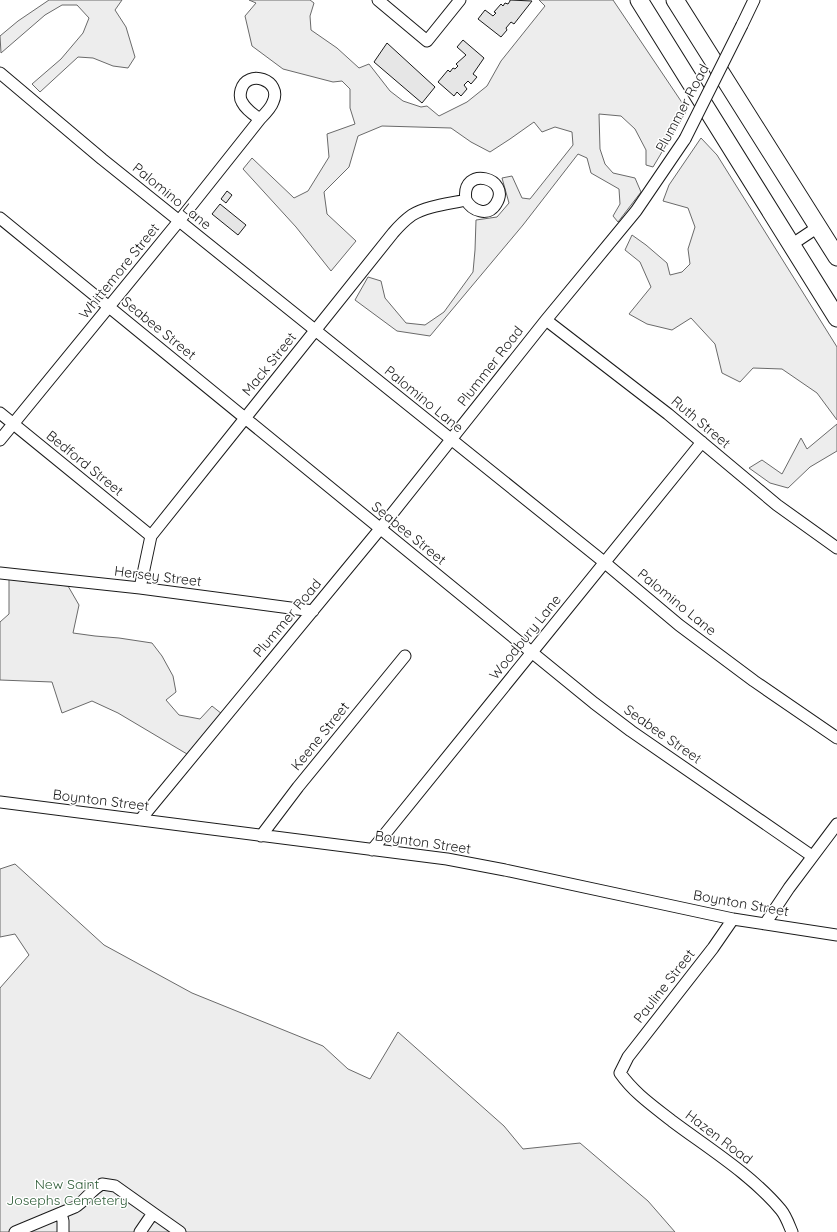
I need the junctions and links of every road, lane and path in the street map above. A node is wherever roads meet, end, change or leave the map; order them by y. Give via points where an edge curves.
1 (378, 0) edge
2 (460, 0) edge
3 (639, 0) edge
4 (675, 0) edge
5 (754, 0) edge
6 (0, 74) edge
7 (260, 119) dead end
8 (466, 200) dead end
9 (0, 218) edge
10 (180, 221) junction
11 (818, 227) junction
12 (791, 245) junction
13 (837, 257) edge
14 (109, 307) junction
15 (837, 318) edge
16 (546, 320) junction
17 (315, 330) junction
18 (0, 414) edge
19 (245, 418) junction
20 (13, 424) junction
21 (451, 439) junction
22 (0, 440) edge
23 (702, 442) junction
24 (380, 529) junction
25 (151, 536) junction
26 (837, 548) edge
27 (604, 562) junction
28 (0, 573) edge
29 (140, 588) junction
30 (312, 611) junction
31 (531, 652) junction
32 (405, 656) dead end
33 (837, 738) edge
34 (0, 802) edge
35 (140, 820) junction
36 (837, 824) edge
37 (261, 836) junction
38 (372, 850) junction
39 (812, 856) junction
40 (733, 919) junction
41 (765, 924) junction
42 (837, 935) edge
43 (620, 1073) joint
44 (61, 1213) junction
45 (153, 1213) junction
46 (14, 1232) edge
47 (63, 1232) edge
48 (140, 1232) edge
49 (180, 1232) edge
50 (792, 1232) edge

1 - 2 street via 427,41
3 - 12 highway
4 - 11 highway
5 - 16 street, Plummer Road, bridge via 685,139 636,211
6 - 10 street, Palomino Lane
7 - 10 street, Whittemore Street
8 - 17 street, Mack Street via 422,210 402,223
9 - 14 street, Seabee Street
10 - 14 street, Whittemore Street
10 - 17 street, Palomino Lane
11 - 12 street
11 - 13 highway
12 - 15 highway
14 - 19 street, Seabee Street
14 - 20 street, Whittemore Street
16 - 21 street, Plummer Road
16 - 23 street, Ruth Street
17 - 19 street, Mack Street
17 - 21 street, Palomino Lane
18 - 20 street, Bedford Street
19 - 24 street, Seabee Street
19 - 25 street, Mack Street
20 - 22 street, Whittemore Street
20 - 25 street, Bedford Street
21 - 24 street, Plummer Road
21 - 27 street, Palomino Lane
23 - 26 street, Ruth Street via 777,505
23 - 27 street, Woodbury Lane
24 - 30 street, Plummer Road
24 - 31 street, Seabee Street
25 - 29 street, Mack Street
27 - 31 street, Woodbury Lane
27 - 33 street, Palomino Lane via 679,625
28 - 29 street, Hersey Street
29 - 30 street, Hersey Street
30 - 35 street, Plummer Road
31 - 38 street, Woodbury Lane
31 - 39 street, Seabee Street via 631,731
32 - 37 street, Keene Street
34 - 35 street, Boynton Street
35 - 37 street, Boynton Street
36 - 39 street
37 - 38 street, Boynton Street
38 - 40 street, Boynton Street via 498,868
39 - 41 street
40 - 41 street, Boynton Street
40 - 43 street, Pauline Street via 714,948 628,1057
41 - 42 street, Boynton Street
43 - 50 street, Hazen Road via 642,1098 757,1186 782,1211
44 - 45 street via 82,1203 102,1184 115,1186
44 - 46 street
44 - 47 street
45 - 48 street
45 - 49 street

